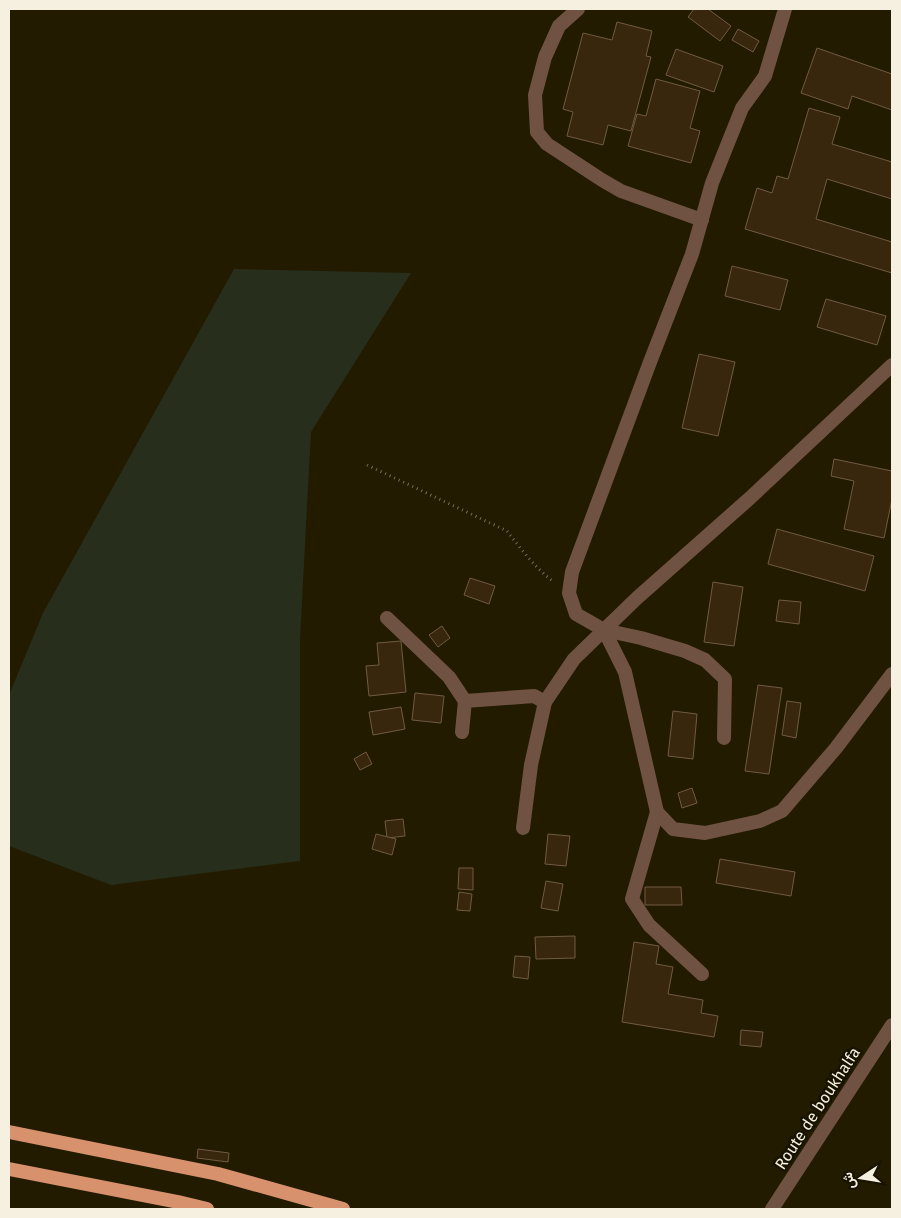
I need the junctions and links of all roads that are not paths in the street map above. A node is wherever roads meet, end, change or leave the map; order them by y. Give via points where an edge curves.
1 (578, 9) edge
2 (785, 9) edge
3 (702, 220) junction
4 (892, 365) edge
5 (387, 618) dead end
6 (604, 630) junction
7 (892, 674) edge
8 (466, 701) junction
9 (545, 702) junction
10 (462, 732) dead end
11 (724, 738) dead end
12 (657, 812) junction
13 (523, 828) dead end
14 (702, 974) dead end
15 (892, 1025) edge
16 (9, 1132) edge
17 (9, 1169) edge
18 (207, 1209) edge
19 (343, 1209) edge
20 (772, 1209) edge

1 - 3 street via 559,26 545,57 534,96 537,132 547,144 621,191
2 - 3 street via 765,76 742,108 712,183
3 - 6 street via 572,572 569,593 576,614
4 - 6 street
5 - 8 street via 449,677
6 - 9 street via 574,659
6 - 11 street via 685,651 705,660 725,679
6 - 12 street via 624,672
7 - 12 street via 836,748 782,811 760,822 706,833 673,829
8 - 9 street via 534,696
8 - 10 street
9 - 13 street via 531,765
12 - 14 street via 632,899 650,925
15 - 20 street, Route de boukhalfa
16 - 19 highway via 218,1174
17 - 18 highway

